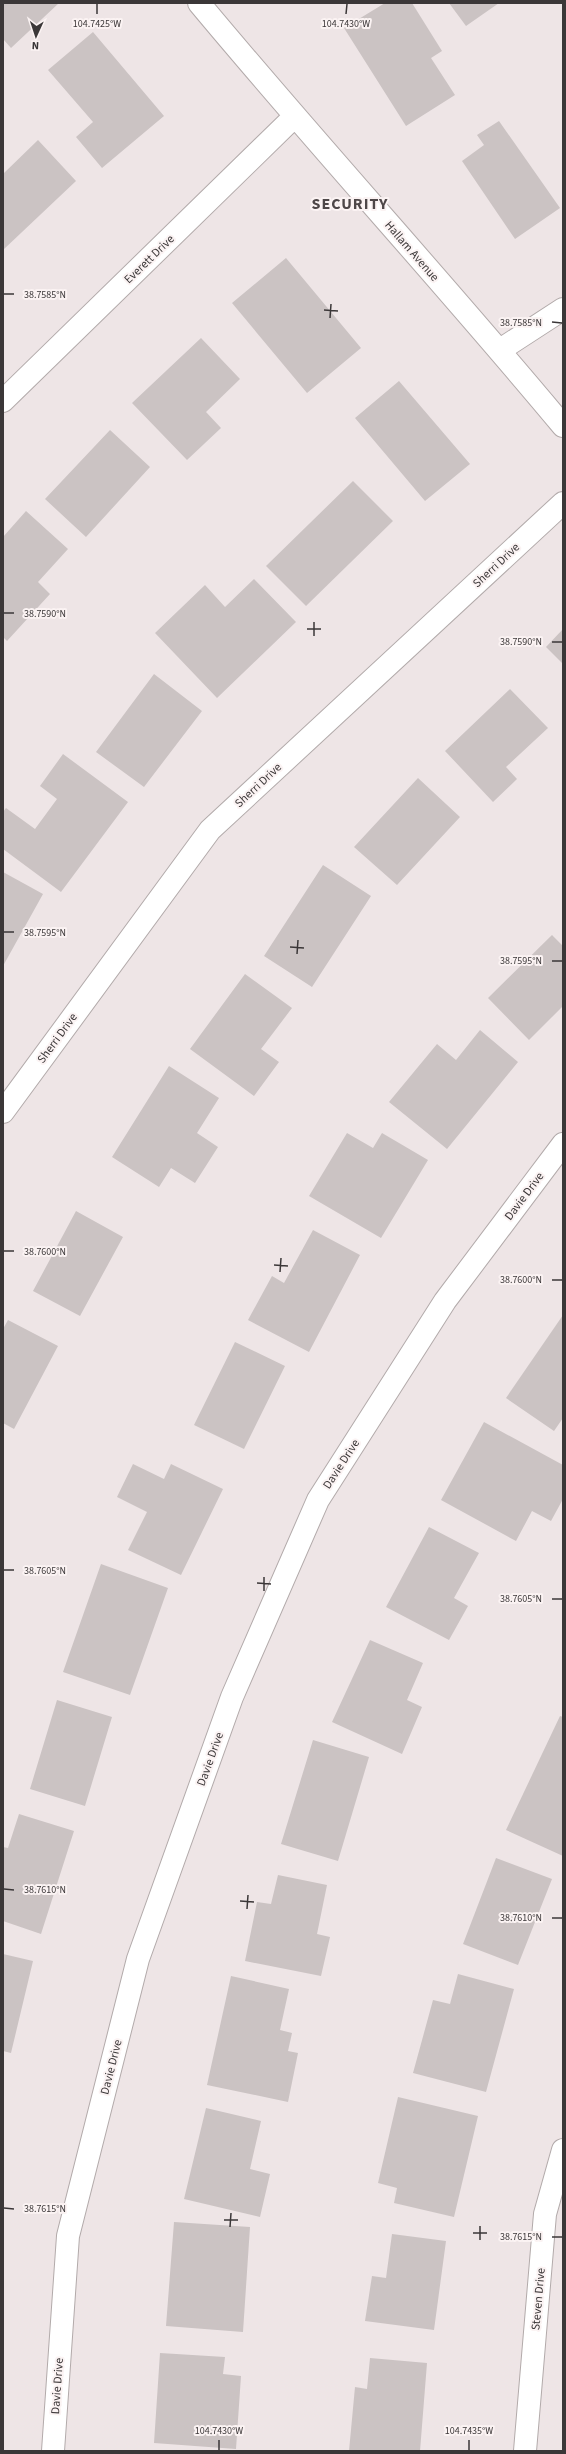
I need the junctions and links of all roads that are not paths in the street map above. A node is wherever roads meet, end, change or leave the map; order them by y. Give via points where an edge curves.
1 (199, 3) edge
2 (294, 117) junction
3 (563, 309) edge
4 (500, 350) junction
5 (3, 401) edge
6 (563, 426) edge
7 (563, 503) edge
8 (3, 1112) edge
9 (563, 1144) edge
10 (563, 2150) edge
11 (53, 2451) edge
12 (525, 2451) edge

1 - 2 street, Hallam Avenue
2 - 4 street, Hallam Avenue
2 - 5 street, Everett Drive
3 - 4 street
4 - 6 street, Hallam Avenue
7 - 8 street, Sherri Drive via 210,830
9 - 11 street, Davie Drive via 445,1302 318,1500 232,1697 138,1959 68,2236
10 - 12 street, Steven Drive via 545,2214

